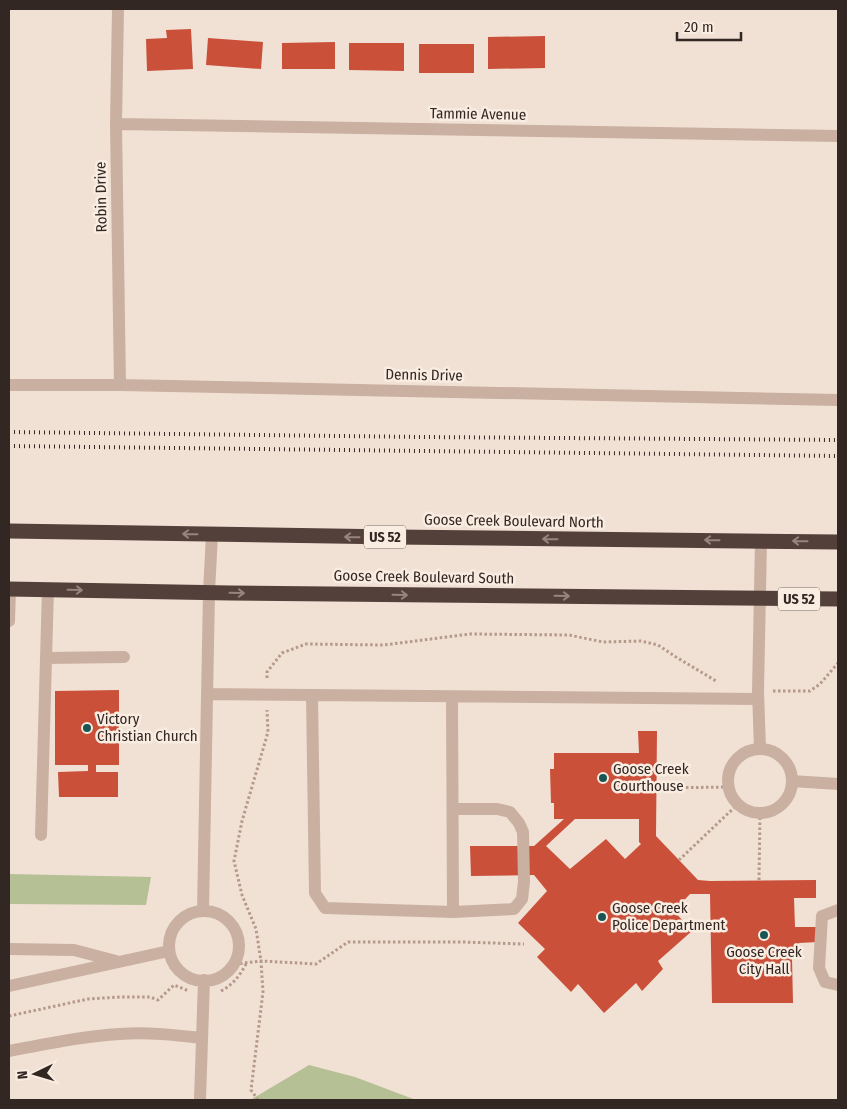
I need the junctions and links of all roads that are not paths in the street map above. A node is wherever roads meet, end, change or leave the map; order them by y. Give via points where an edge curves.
1 (118, 9) edge
2 (116, 124) junction
3 (838, 136) edge
4 (120, 384) junction
5 (9, 385) edge
6 (838, 400) edge
7 (9, 531) edge
8 (212, 534) junction
9 (761, 541) junction
10 (838, 542) edge
11 (9, 589) edge
12 (48, 589) junction
13 (209, 592) junction
14 (760, 598) junction
15 (838, 599) edge
16 (9, 622) edge
17 (124, 657) dead end
18 (46, 658) junction
19 (207, 694) junction
20 (312, 695) junction
21 (758, 695) junction
22 (452, 696) junction
23 (760, 749) junction
24 (792, 781) junction
25 (838, 784) edge
26 (453, 809) junction
27 (41, 835) dead end
28 (838, 910) edge
29 (203, 912) junction
30 (453, 912) junction
31 (9, 949) edge
32 (169, 951) junction
33 (119, 962) junction
34 (204, 980) junction
35 (838, 985) edge
36 (9, 986) edge
37 (202, 1038) junction
38 (9, 1051) edge
39 (200, 1100) edge

1 - 2 street, Robin Drive
2 - 3 street, Tammie Avenue
2 - 4 street, Robin Drive
4 - 5 street, Dennis Drive
4 - 6 street, Dennis Drive
8 -> 7 highway, Goose Creek Boulevard North / US 52
9 -> 8 highway, Goose Creek Boulevard North / US 52
8 - 13 street
10 -> 9 highway, Goose Creek Boulevard North / US 52
9 - 14 street
11 - 12 highway, Goose Creek Boulevard South / US 52
11 - 16 street
12 -> 13 highway, Goose Creek Boulevard South / US 52
12 - 18 street
13 -> 14 highway, Goose Creek Boulevard South / US 52
13 - 19 street
14 - 15 highway, Goose Creek Boulevard South / US 52
14 - 21 street
17 - 18 street
18 - 27 street
19 - 20 street
19 - 29 street
20 - 22 street
20 - 30 street via 315,893 325,908
21 - 22 street
21 - 23 street
22 - 26 street
23 - 24 street via 768,750 786,762
23 - 24 street via 745,753 733,765 729,787 734,800 753,813 771,812 788,798
24 - 25 street
26 - 30 street
26 - 30 street via 510,812 523,832 524,882 522,899 514,909
28 - 35 street via 822,916 819,968 825,982
29 - 32 street via 188,915 179,922 170,939
29 - 34 street via 221,916 232,925 238,936 241,963 224,975
31 - 33 street via 74,950
32 - 33 street
32 - 34 street via 184,976
33 - 36 street
34 - 37 street
37 - 38 street via 153,1033 119,1034
37 - 39 street

